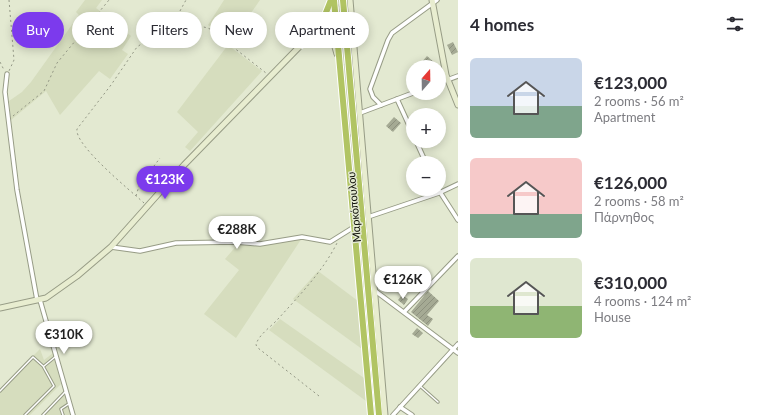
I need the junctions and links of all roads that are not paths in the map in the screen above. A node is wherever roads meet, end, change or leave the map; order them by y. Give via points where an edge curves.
1 (332, 0) edge
2 (343, 0) edge
3 (350, 0) edge
4 (434, 1) edge
5 (327, 12) edge
6 (298, 48) edge
7 (336, 48) edge
8 (339, 58) junction
9 (7, 74) road end
10 (458, 76) edge
11 (447, 80) junction
12 (406, 96) edge
13 (397, 99) junction
14 (381, 105) junction
15 (458, 106) edge
16 (360, 113) junction
17 (406, 119) edge
18 (458, 184) edge
19 (446, 188) edge
20 (425, 196) edge
21 (441, 196) edge
22 (368, 217) junction
23 (458, 220) edge
24 (356, 226) junction
25 (111, 247) junction
26 (458, 256) edge
27 (374, 290) junction
28 (39, 300) junction
29 (0, 308) edge
30 (405, 311) junction
31 (458, 344) edge
32 (453, 349) junction
33 (458, 353) edge
34 (56, 356) junction
35 (43, 366) junction
36 (420, 386) junction
37 (0, 391) edge
38 (66, 391) junction
39 (438, 402) dead end
40 (70, 404) junction
41 (400, 407) junction
42 (24, 415) edge
43 (43, 415) edge
44 (63, 415) edge
45 (72, 415) edge
46 (371, 415) edge
47 (379, 415) edge
48 (385, 415) edge
49 (393, 415) edge
50 (412, 415) edge

1 - 5 highway
1 - 8 highway, Μαρκόπουλου
2 - 47 highway, Μαρκόπουλου
3 - 16 street
4 - 11 street
4 - 14 street via 392,33 371,82 370,92
6 - 25 street via 231,116
7 - 8 street
8 - 24 highway, Μαρκόπουλου
9 - 28 street via 5,92 17,190
10 - 11 street
11 - 15 street
12 - 13 street
13 - 14 street
13 - 17 street
14 - 16 street
16 - 22 street
18 - 19 street
20 - 22 street
21 - 23 street
22 - 27 street
24 - 25 street via 330,242 302,237 260,244 176,243 140,251
24 - 46 highway, Μαρκόπουλου
25 - 28 street via 53,294
26 - 30 street
27 - 30 street
27 - 48 street
28 - 29 street
28 - 34 street
30 - 32 street
31 - 32 street
32 - 33 street
32 - 36 street
34 - 35 lane
34 - 38 street
35 - 37 lane via 34,357
35 - 42 lane via 54,386
36 - 39 lane
36 - 41 street
38 - 40 street
38 - 43 lane
40 - 44 lane via 61,409
40 - 45 street
41 - 49 street
41 - 50 street

